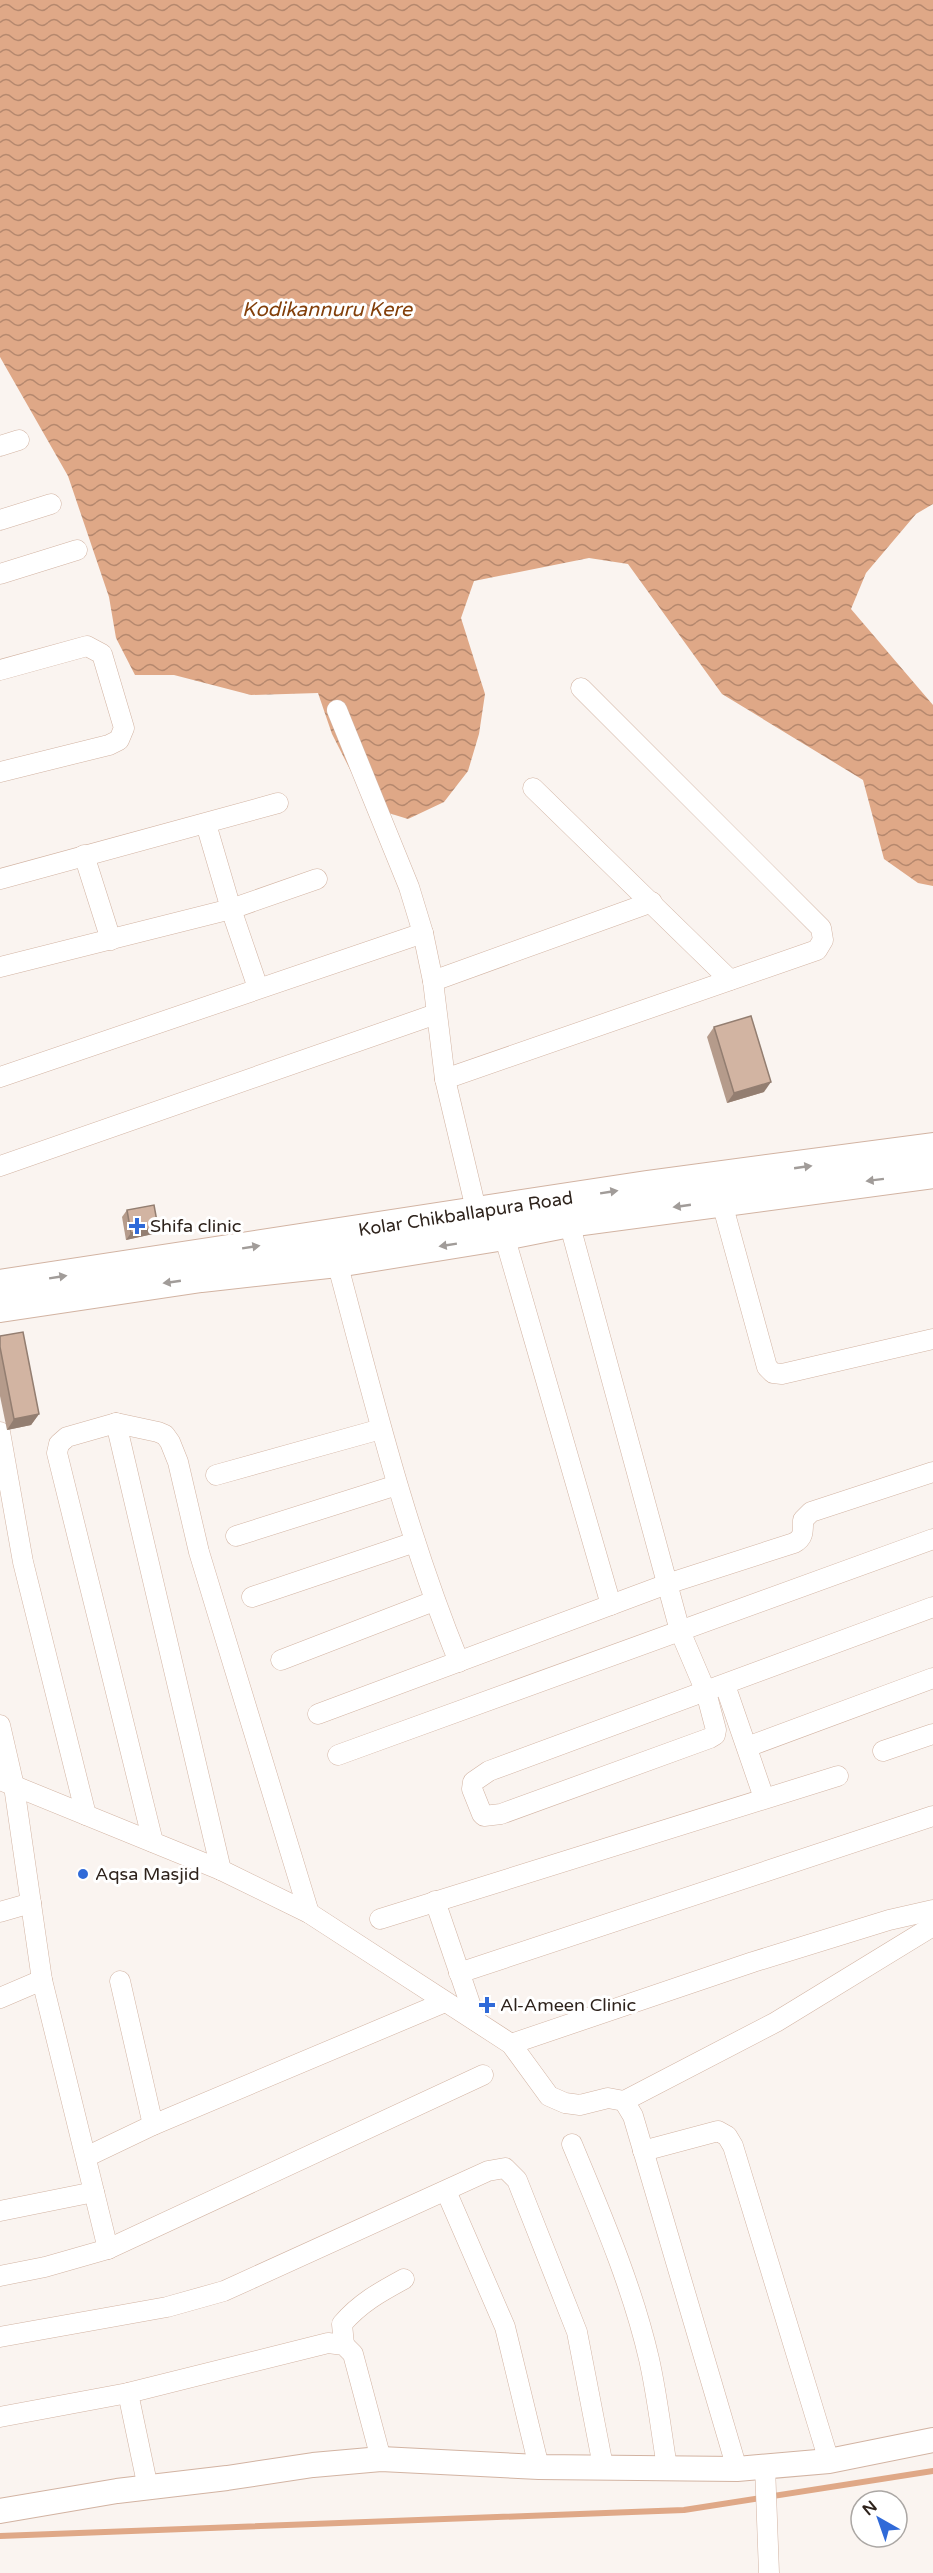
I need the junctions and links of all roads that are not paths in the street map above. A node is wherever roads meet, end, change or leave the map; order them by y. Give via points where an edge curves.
1 (19, 440) dead end
2 (0, 446) edge
3 (51, 504) dead end
4 (0, 520) edge
5 (77, 550) dead end
6 (0, 574) edge
7 (0, 670) edge
8 (581, 688) dead end
9 (337, 710) dead end
10 (0, 772) edge
11 (533, 788) dead end
12 (278, 803) dead end
13 (206, 824) junction
14 (84, 855) junction
15 (0, 879) edge
16 (317, 879) dead end
17 (652, 902) junction
18 (231, 909) junction
19 (423, 933) junction
20 (111, 940) junction
21 (0, 967) edge
22 (730, 980) junction
23 (433, 981) junction
24 (258, 988) junction
25 (436, 1014) junction
26 (0, 1077) edge
27 (445, 1079) junction
28 (0, 1166) edge
29 (933, 1169) edge
30 (718, 1190) junction
31 (569, 1222) junction
32 (488, 1229) junction
33 (337, 1262) junction
34 (0, 1285) edge
35 (0, 1307) edge
36 (933, 1339) edge
37 (116, 1423) junction
38 (381, 1429) junction
39 (0, 1432) edge
40 (933, 1472) edge
41 (216, 1475) dead end
42 (397, 1485) junction
43 (237, 1536) dead end
44 (933, 1539) edge
45 (415, 1542) junction
46 (668, 1584) junction
47 (252, 1597) dead end
48 (434, 1601) junction
49 (611, 1605) junction
50 (933, 1607) edge
51 (680, 1631) junction
52 (281, 1660) dead end
53 (459, 1662) junction
54 (933, 1678) edge
55 (725, 1685) junction
56 (706, 1692) junction
57 (318, 1714) dead end
58 (0, 1725) edge
59 (933, 1734) edge
60 (747, 1747) junction
61 (883, 1751) dead end
62 (338, 1755) dead end
63 (838, 1776) dead end
64 (7, 1783) edge
65 (764, 1798) junction
66 (86, 1815) junction
67 (933, 1816) edge
68 (153, 1842) junction
69 (221, 1870) junction
70 (435, 1901) junction
71 (31, 1903) junction
72 (933, 1910) edge
73 (0, 1912) edge
74 (309, 1913) junction
75 (380, 1919) dead end
76 (933, 1926) edge
77 (459, 1973) junction
78 (42, 1980) junction
79 (120, 1981) dead end
80 (0, 1998) edge
81 (445, 2002) junction
82 (476, 2021) junction
83 (511, 2044) junction
84 (483, 2075) dead end
85 (624, 2101) junction
86 (153, 2125) junction
87 (573, 2144) dead end
88 (643, 2151) junction
89 (86, 2157) junction
90 (446, 2191) junction
91 (94, 2192) junction
92 (0, 2211) edge
93 (108, 2249) junction
94 (0, 2276) edge
95 (404, 2279) dead end
96 (0, 2337) edge
97 (344, 2345) junction
98 (128, 2393) junction
99 (0, 2417) edge
100 (933, 2440) edge
101 (381, 2459) junction
102 (830, 2461) junction
103 (603, 2466) junction
104 (539, 2467) junction
105 (667, 2467) junction
106 (737, 2469) junction
107 (765, 2475) junction
108 (148, 2488) junction
109 (0, 2511) edge
110 (769, 2573) edge

1 - 2 street
3 - 4 street
5 - 6 street
7 - 10 street via 87,646 96,649 102,654 124,728 119,740 109,745
8 - 22 street via 821,928 823,940 817,950
9 - 19 street via 409,887
11 - 17 street
12 - 13 street
13 - 14 street
13 - 18 street
14 - 15 street
14 - 20 street
16 - 18 street
17 - 22 street
17 - 23 street
18 - 20 street
18 - 24 street
19 - 23 street
19 - 24 street
20 - 21 street
22 - 27 street
23 - 25 street
24 - 26 street
25 - 27 street
25 - 28 street
27 - 32 street
29 - 30 main road, Kolar Chikballapura Road
30 -> 31 main road, Kolar Chikballapura Road
32 -> 30 main road, Kolar Chikballapura Road
30 - 36 street via 767,1367 773,1373
31 - 32 main road, Kolar Chikballapura Road
31 - 46 street
32 -> 33 main road, Kolar Chikballapura Road
34 -> 32 main road, Kolar Chikballapura Road
32 - 49 street
33 -> 35 main road, Kolar Chikballapura Road via 201,1277
33 - 38 street
37 - 68 street via 67,1437 59,1444 57,1453
37 - 69 street
37 - 74 street via 159,1432 174,1452 199,1552
38 - 41 street
38 - 42 street
39 - 66 street via 23,1562
40 - 46 street via 811,1512 803,1520 801,1540 794,1544
42 - 43 street
42 - 45 street
44 - 51 street
45 - 47 street
45 - 48 street
46 - 49 street
46 - 51 street
48 - 52 street
48 - 53 street
49 - 53 street
50 - 55 street
51 - 56 street
51 - 62 street
53 - 57 street
54 - 60 street
55 - 56 street
55 - 60 street
56 - 56 street via 715,1735 501,1814 482,1814 472,1789 473,1782 484,1774
58 - 64 street
59 - 61 street
60 - 65 street
63 - 65 street
64 - 66 street
64 - 71 street
65 - 70 street
66 - 68 street
67 - 77 street
68 - 69 street
69 - 74 street
70 - 75 street
70 - 77 street
71 - 73 street
71 - 78 street
72 - 83 street via 787,1952
74 - 81 street
76 - 85 street via 776,2022
77 - 82 street
78 - 80 street
78 - 89 street
79 - 86 street
81 - 82 street
81 - 86 street
82 - 83 street
83 - 85 street via 549,2096 580,2105 608,2098
84 - 93 street
85 - 88 street via 633,2116
86 - 89 street
87 - 105 street via 632,2298 649,2360
88 - 102 street via 718,2131 727,2136
88 - 106 street
89 - 91 street
90 - 96 street via 224,2290 167,2307
90 - 103 street via 488,2171 505,2168 517,2180 577,2332
90 - 104 street via 505,2327
91 - 92 street
91 - 93 street
93 - 94 street
95 - 97 street via 354,2310 342,2324
97 - 98 street via 328,2343
97 - 101 street via 352,2354
98 - 99 street
98 - 108 street
100 - 102 street
101 - 104 street
101 - 108 street
102 - 107 street
103 - 104 street
103 - 105 street
105 - 106 street
106 - 107 street
107 - 110 street
108 - 109 street

